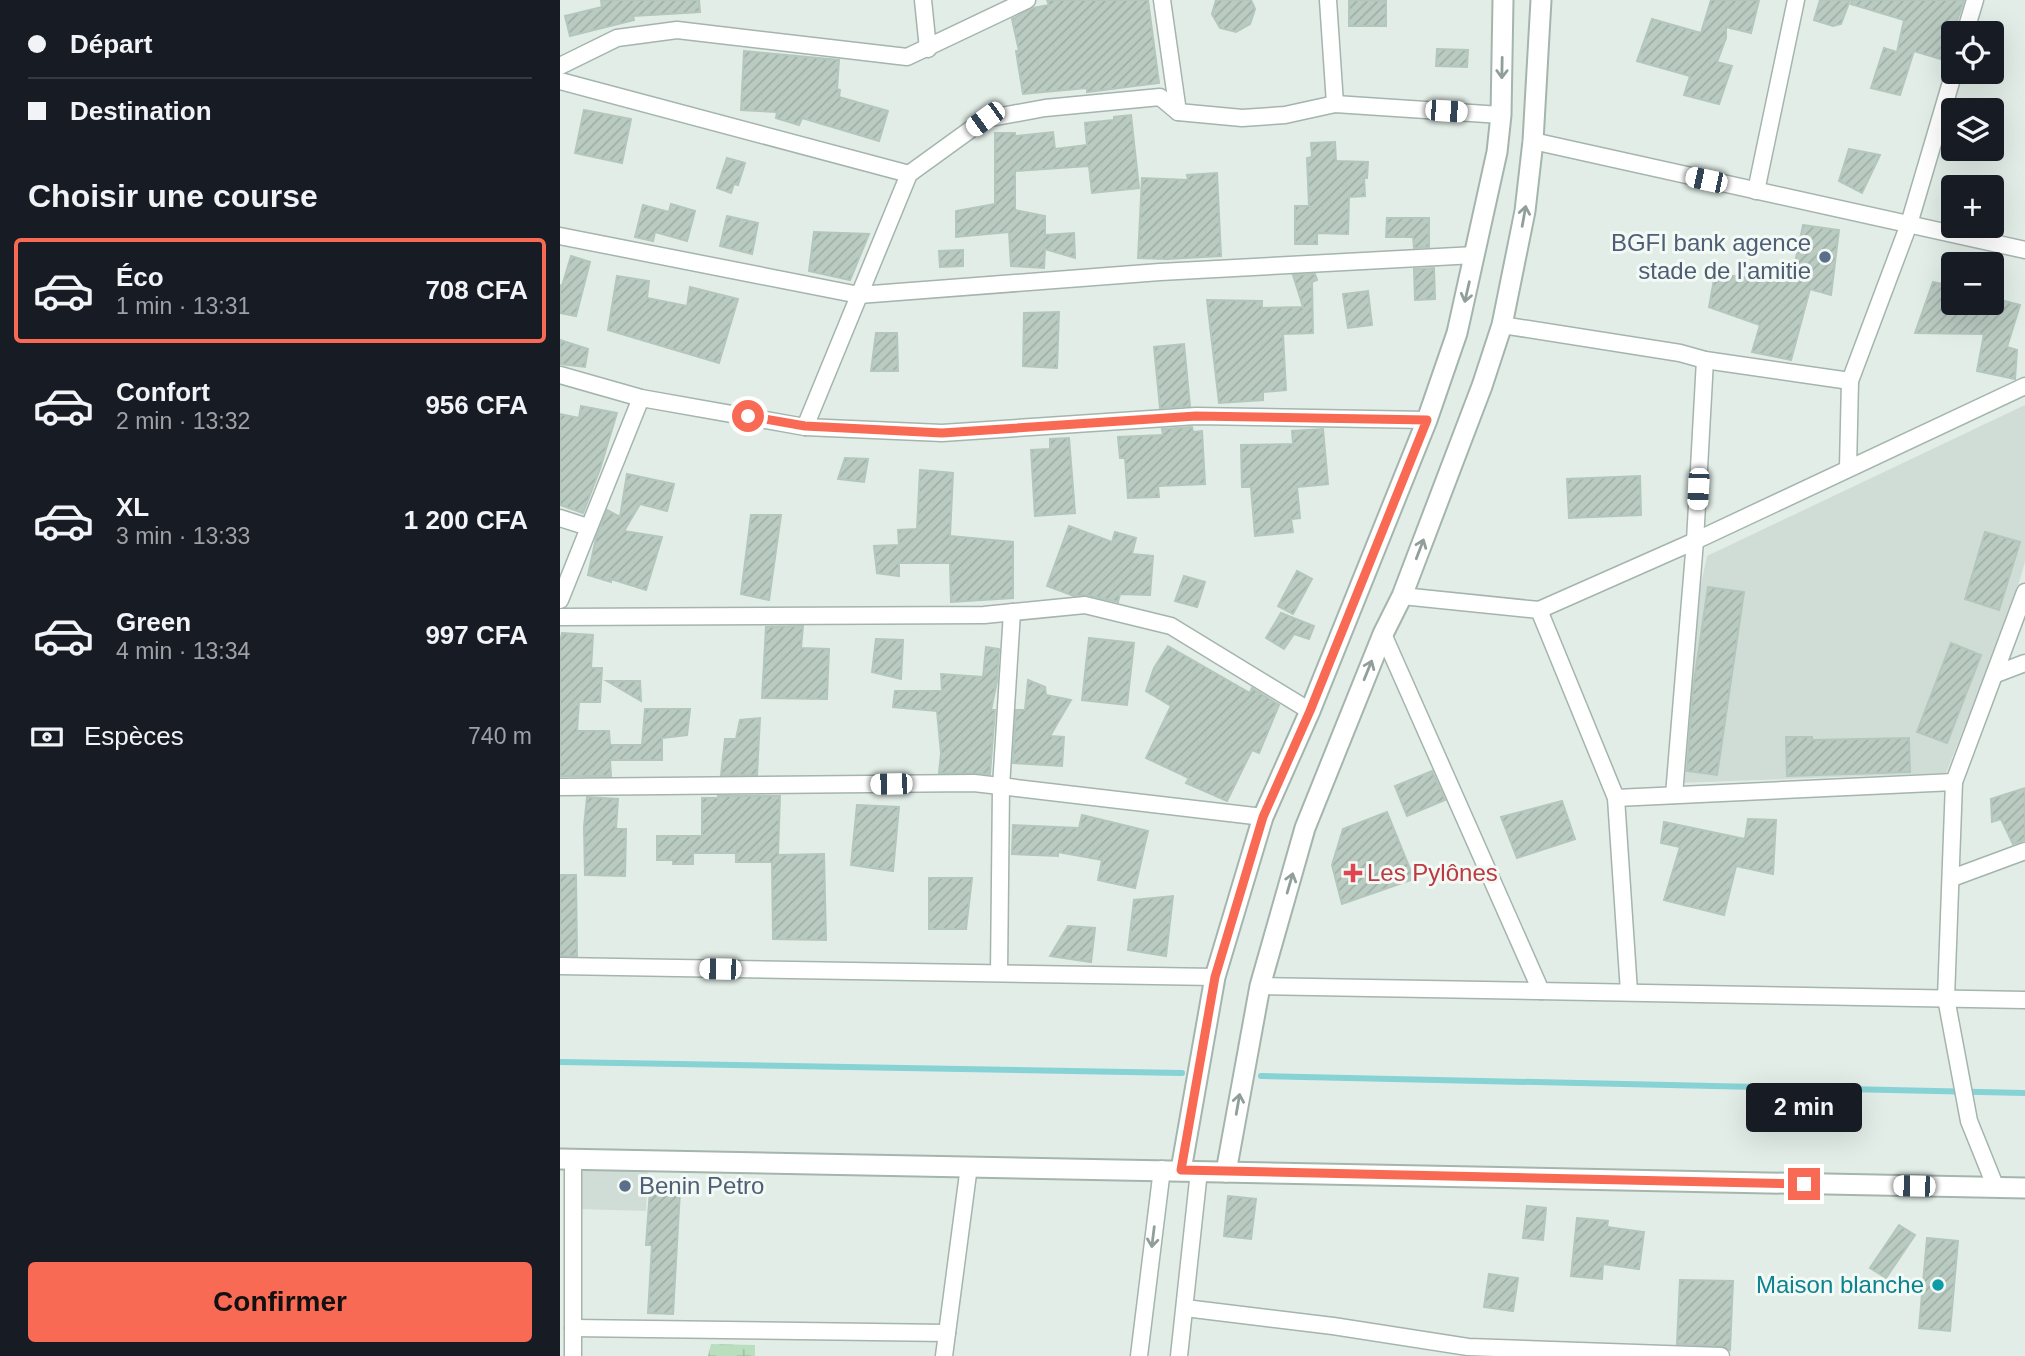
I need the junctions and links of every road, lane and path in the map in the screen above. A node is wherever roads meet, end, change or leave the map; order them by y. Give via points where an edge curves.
1 (923, 0) edge
2 (1027, 0) edge
3 (1162, 0) edge
4 (1328, 0) edge
5 (1503, 0) edge
6 (1541, 0) edge
7 (1796, 0) edge
8 (1975, 0) edge
9 (1969, 21) edge
10 (928, 48) junction
11 (560, 66) edge
12 (560, 81) edge
13 (1950, 84) edge
14 (1335, 104) junction
15 (1178, 112) junction
16 (1501, 114) junction
17 (1533, 141) junction
18 (909, 174) junction
19 (1756, 191) junction
20 (1909, 224) junction
21 (560, 236) edge
22 (2025, 250) edge
23 (1475, 255) junction
24 (859, 295) junction
25 (1502, 325) junction
26 (1705, 360) junction
27 (560, 375) edge
28 (1850, 381) junction
29 (2025, 386) edge
30 (641, 398) junction
31 (1427, 420) junction
32 (805, 426) junction
33 (1848, 468) junction
34 (560, 518) edge
35 (588, 527) junction
36 (1695, 541) junction
37 (2025, 592) edge
38 (1402, 596) junction
39 (560, 600) edge
40 (1539, 610) junction
41 (1012, 612) junction
42 (560, 617) edge
43 (1382, 634) junction
44 (2025, 663) edge
45 (1996, 674) junction
46 (1310, 711) junction
47 (1954, 782) junction
48 (560, 787) edge
49 (1001, 787) junction
50 (1674, 795) junction
51 (1616, 798) junction
52 (1263, 817) junction
53 (2025, 851) edge
54 (1952, 878) junction
55 (560, 966) edge
56 (999, 973) junction
57 (1215, 977) junction
58 (1260, 986) junction
59 (1542, 991) junction
60 (1629, 992) junction
61 (1946, 998) junction
62 (2025, 1000) edge
63 (566, 1159) edge
64 (969, 1166) junction
65 (1181, 1170) junction
66 (1226, 1171) junction
67 (1996, 1188) junction
68 (2025, 1188) edge
69 (1185, 1308) junction
70 (568, 1323) edge
71 (947, 1333) junction
72 (573, 1356) edge
73 (944, 1356) edge
74 (1139, 1356) edge
75 (1179, 1356) edge
76 (1721, 1356) edge

1 - 10 street
2 - 10 street
3 - 15 street
4 - 14 street
5 -> 16 street
6 - 17 street
7 - 19 street
8 - 9 street
10 - 11 street via 907,57 677,30 617,38
12 - 18 street
13 - 20 street
14 - 15 street via 1242,118
14 - 16 street
15 - 18 street via 1160,97 985,119
16 - 23 street
17 - 19 street
25 -> 17 street via 1525,211
18 - 24 street
19 - 20 street
20 - 22 street
20 - 28 street
21 - 24 street
23 - 24 street
23 -> 31 street via 1457,333
24 - 32 street
25 - 26 street
38 -> 25 street
26 - 28 street
26 - 36 street
27 - 30 street
28 - 33 street
29 - 33 street
30 - 32 street
30 - 35 street
31 - 32 street via 1196,416 942,433
31 - 46 street
33 - 36 street
34 - 35 street
35 - 39 street
36 - 40 street
36 - 50 street
37 - 45 street
38 - 40 street
38 - 43 street
40 - 51 street
41 - 42 street
41 - 46 street via 1085,605 1171,626
41 - 49 street
58 -> 43 street via 1306,828
43 - 59 street
44 - 45 street
45 - 47 street
46 - 52 street
47 - 50 street
47 - 54 street
48 - 49 street via 960,783
49 - 52 street
49 - 56 street
50 - 51 street
51 - 60 street
52 - 57 street
53 - 54 street
54 - 61 street
55 - 56 street
56 - 57 street
57 - 65 street
58 - 59 street
66 -> 58 street
59 - 60 street
60 - 61 street
61 - 62 street
61 - 67 street via 1969,1121
63 - 64 street
63 - 70 street
64 - 65 street
64 - 71 street
65 - 66 street
65 - 69 street
65 -> 74 street
66 - 67 street
67 - 68 street
69 - 75 street
69 - 76 street via 1468,1347
70 - 71 street
70 - 72 street
71 - 73 street

